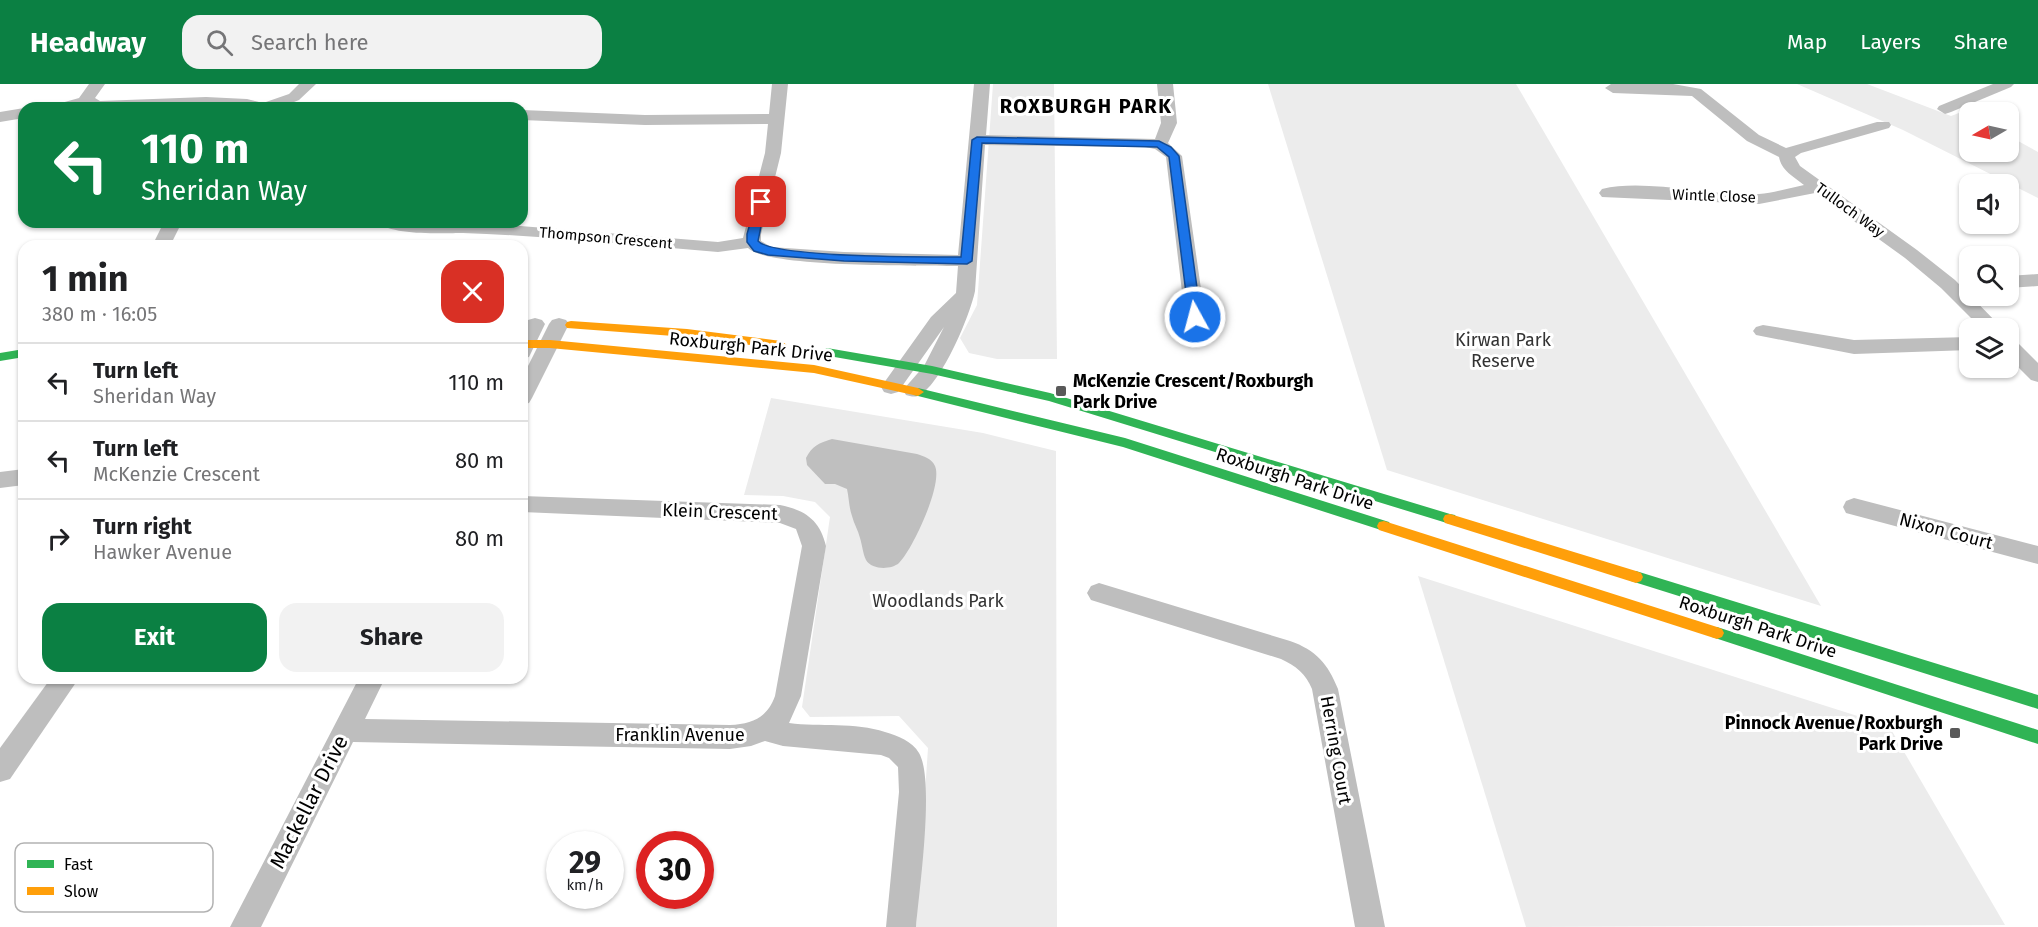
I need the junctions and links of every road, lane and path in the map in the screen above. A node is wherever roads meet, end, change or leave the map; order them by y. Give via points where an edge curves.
1 (97, 84) edge
2 (308, 84) edge
3 (780, 84) edge
4 (982, 84) edge
5 (1165, 84) edge
6 (1965, 84) edge
7 (2006, 84) edge
8 (1613, 88) dead end
9 (1982, 93) junction
10 (87, 101) joint
11 (83, 102) edge
12 (280, 102) edge
13 (1945, 109) dead end
14 (18, 114) edge
15 (528, 115) edge
16 (0, 117) edge
17 (777, 119) junction
18 (1882, 125) dead end
19 (977, 140) junction
20 (1159, 144) junction
21 (1788, 154) junction
22 (1819, 187) junction
23 (1608, 194) dead end
24 (473, 228) edge
25 (752, 242) junction
26 (967, 261) junction
27 (2038, 280) edge
28 (2019, 281) edge
29 (1948, 284) junction
30 (1959, 284) edge
31 (966, 291) junction
32 (1195, 317) dead end
33 (1982, 318) edge
34 (529, 324) edge
35 (559, 324) junction
36 (1763, 331) dead end
37 (550, 344) junction
38 (1959, 344) edge
39 (528, 346) edge
40 (797, 347) dead end
41 (818, 350) dead end
42 (18, 354) edge
43 (2019, 356) edge
44 (0, 357) edge
45 (905, 365) junction
46 (932, 370) junction
47 (2038, 375) edge
48 (528, 386) edge
49 (891, 387) junction
50 (913, 390) junction
51 (18, 478) edge
52 (0, 480) edge
53 (528, 504) edge
54 (1854, 507) dead end
55 (2038, 555) edge
56 (1099, 593) dead end
57 (62, 684) edge
58 (369, 684) edge
59 (2038, 702) edge
60 (345, 730) junction
61 (767, 730) junction
62 (2038, 737) edge
63 (0, 770) edge
64 (1368, 924) edge
65 (245, 927) edge
66 (901, 927) edge

1 - 10 street
2 - 12 street via 294,97
3 - 17 street
4 - 19 street
5 - 20 street via 1170,126
6 - 9 street
7 - 9 street
8 - 21 street via 1696,92 1753,138
9 - 13 street
10 - 11 street
14 - 16 street
15 - 17 street via 699,121
17 - 25 street
18 - 21 street
19 - 20 street
19 - 26 street
20 - 32 street via 1174,156
21 - 22 street, Tulloch Way via 1787,160 1794,170
22 - 23 street, Wintle Close via 1759,199
22 - 29 street, Tulloch Way
24 - 25 street, Thompson Crescent via 718,247
25 - 26 street via 768,252 790,254
26 - 31 street
27 - 28 street
29 - 30 street
29 - 33 street, Tulloch Way
31 - 45 street
31 - 46 street via 962,310
34 - 35 street, Roxburgh Park Drive
35 - 37 street
35 - 40 street, Roxburgh Park Drive via 687,333
36 - 38 street via 1854,347
37 - 39 street, Roxburgh Park Drive
37 - 48 street
37 - 49 street, Roxburgh Park Drive via 814,369
41 - 45 street, Roxburgh Park Drive
42 - 44 street
43 - 47 street
45 - 46 street, Roxburgh Park Drive
45 - 49 street
46 - 50 street
46 - 59 street, Roxburgh Park Drive via 1050,397 1230,450
49 - 50 street, Roxburgh Park Drive
50 - 62 street, Roxburgh Park Drive via 1125,443
51 - 52 street
53 - 61 street, Klein Crescent via 793,516 807,524 814,546 788,696 785,708
54 - 55 street, Nixon Court
56 - 64 street, Herring Court via 1290,651 1311,662 1325,689
57 - 63 street
58 - 60 street, Mackellar Drive
60 - 61 street, Franklin Avenue via 747,737
60 - 65 street, Mackellar Drive
61 - 66 street, Franklin Avenue via 796,738 886,742 909,761 913,792

